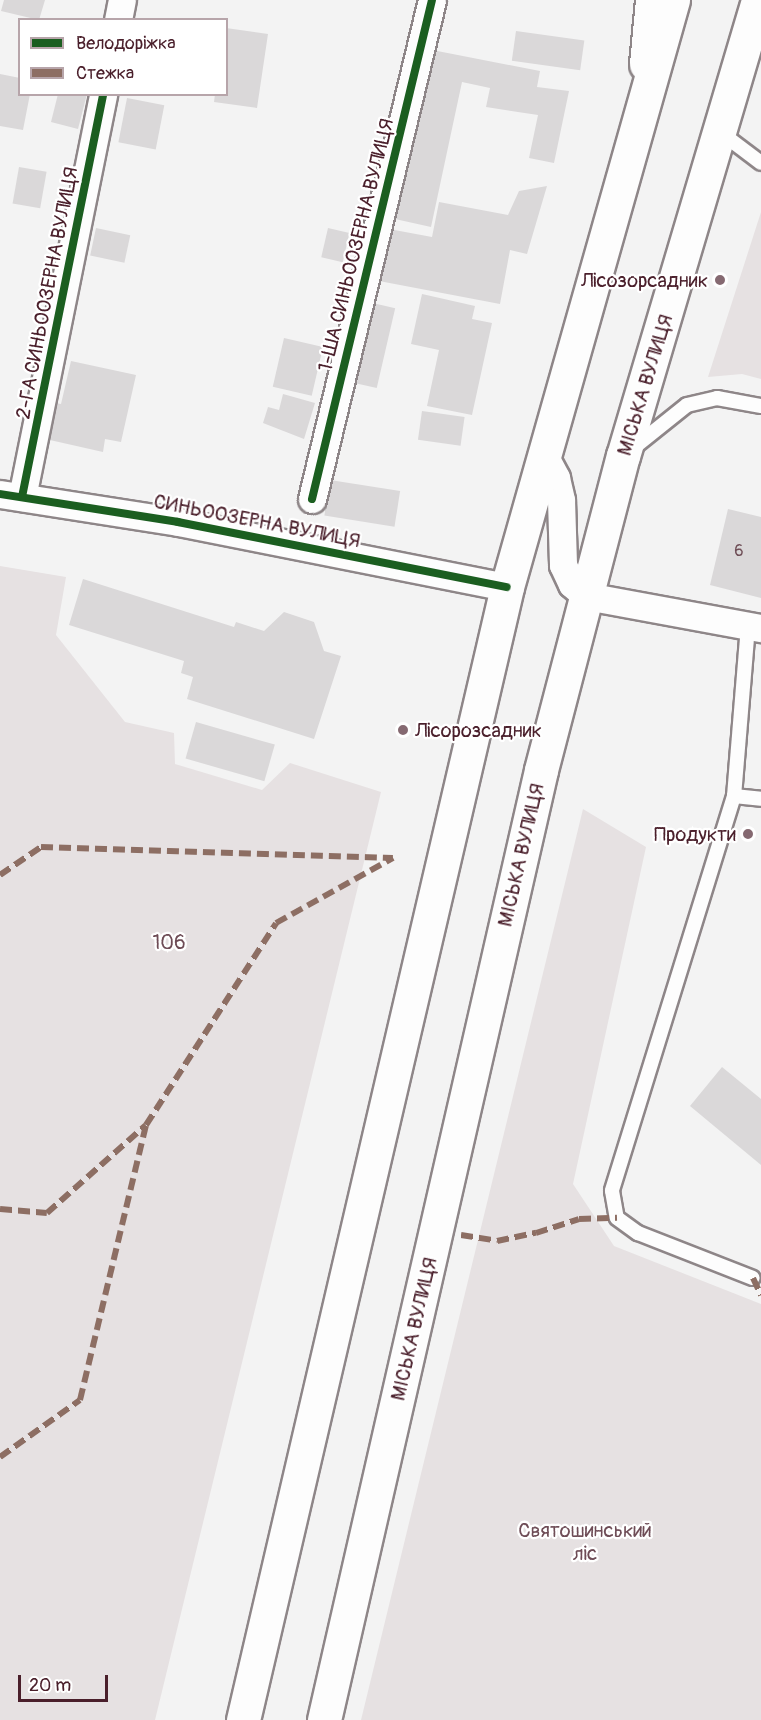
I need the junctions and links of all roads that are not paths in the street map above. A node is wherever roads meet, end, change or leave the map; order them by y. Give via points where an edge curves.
1 (122, 0) edge
2 (432, 0) edge
3 (652, 0) edge
4 (673, 0) edge
5 (758, 0) edge
6 (118, 18) edge
7 (103, 96) edge
8 (641, 113) junction
9 (720, 132) junction
10 (761, 163) edge
11 (761, 406) edge
12 (544, 455) junction
13 (623, 456) junction
14 (11, 496) edge
15 (312, 499) dead end
16 (507, 587) junction
17 (586, 596) junction
18 (754, 627) edge
19 (734, 796) junction
20 (761, 799) edge
21 (753, 1278) dead end
22 (243, 1720) edge
23 (324, 1720) edge

1 - 6 street
2 - 15 street, 1-ША СИНЬООЗЕРНА ВУЛИЦЯ
3 - 8 main road
4 - 8 main road
5 - 9 main road, МІСЬКА ВУЛИЦЯ
7 - 14 street, 2-ГА СИНЬООЗЕРНА ВУЛИЦЯ
8 - 12 main road
9 - 10 lane
9 - 13 main road, МІСЬКА ВУЛИЦЯ
11 - 13 lane via 717,398 687,405
12 - 16 main road
12 - 17 street via 556,478 561,500 563,565 572,584
13 - 17 main road, МІСЬКА ВУЛИЦЯ
14 - 16 street, СИНЬООЗЕРНА ВУЛИЦЯ via 190,524
16 - 22 main road
17 - 18 street
17 - 23 main road, МІСЬКА ВУЛИЦЯ via 538,781
18 - 19 lane
19 - 20 lane
19 - 21 lane via 612,1191 617,1218 638,1233

